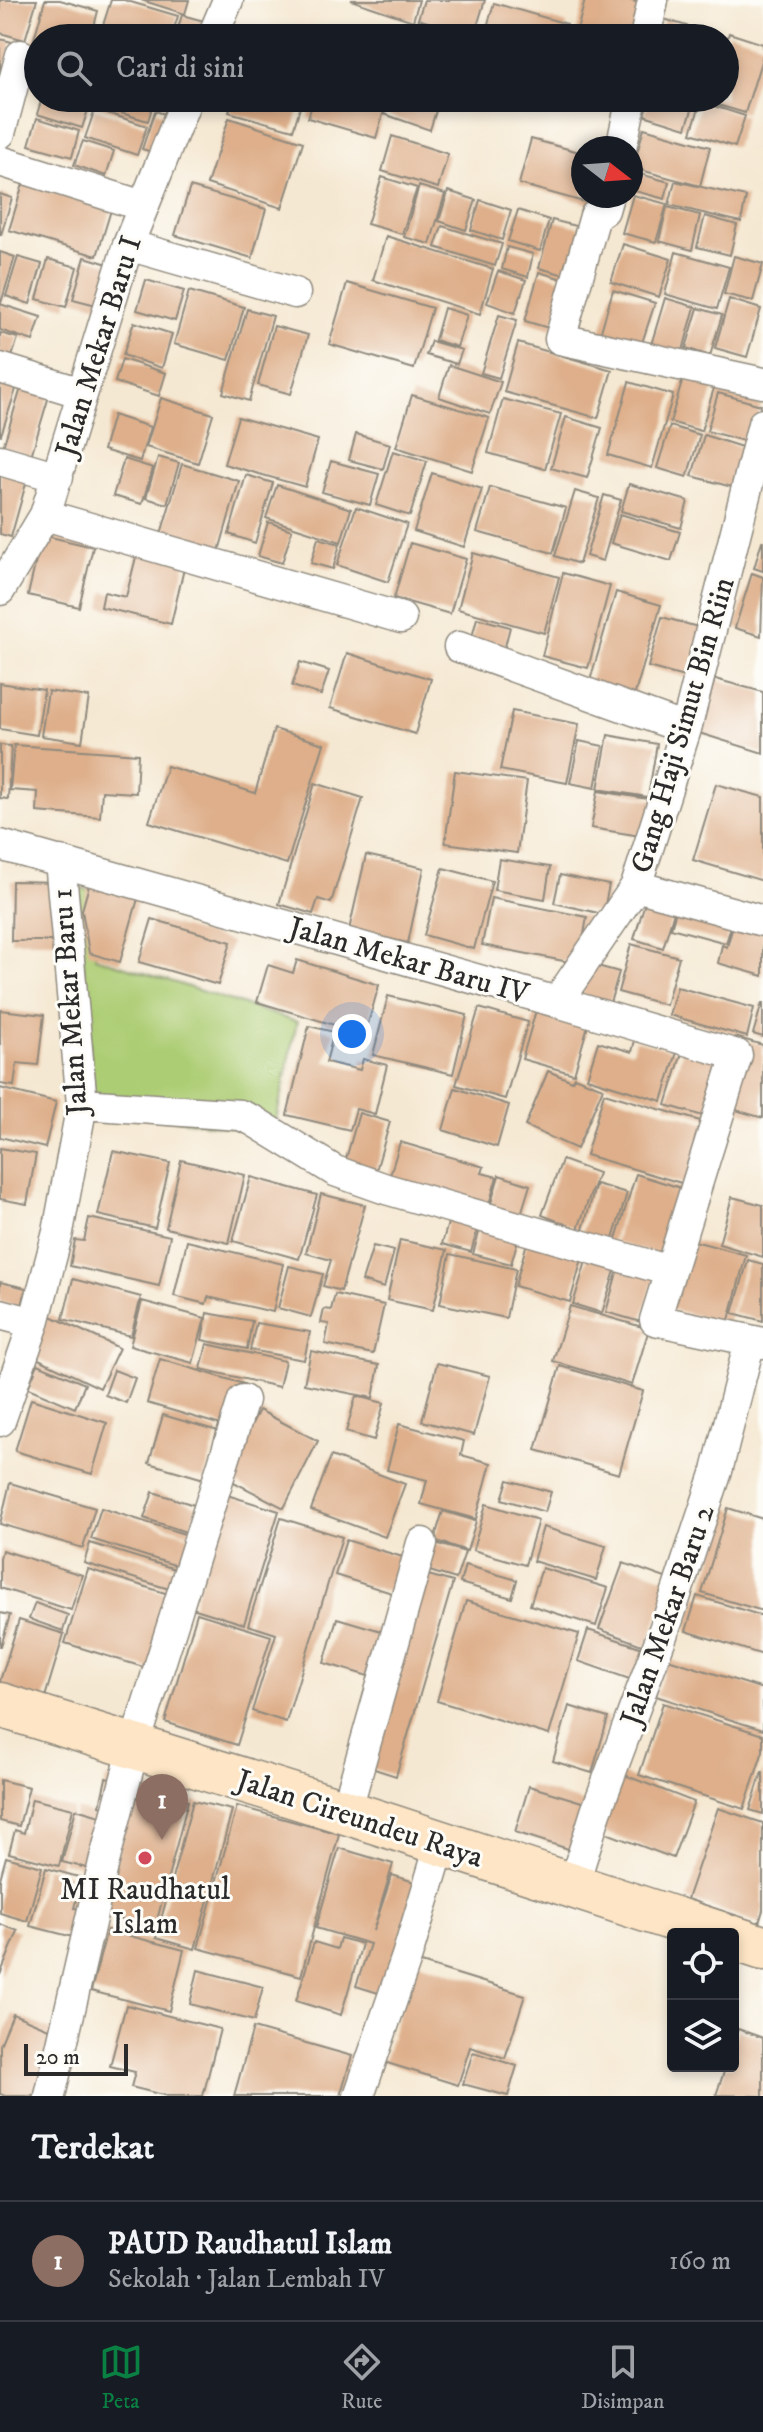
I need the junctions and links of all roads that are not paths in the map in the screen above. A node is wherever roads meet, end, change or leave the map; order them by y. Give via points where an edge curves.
1 (228, 0) edge
2 (653, 0) edge
3 (218, 24) edge
4 (648, 24) edge
5 (21, 55) dead end
6 (181, 112) edge
7 (629, 112) edge
8 (0, 133) edge
9 (624, 136) edge
10 (0, 161) edge
11 (143, 206) junction
12 (605, 208) edge
13 (128, 245) junction
14 (295, 293) dead end
15 (0, 368) edge
16 (763, 383) edge
17 (82, 393) junction
18 (763, 424) edge
19 (0, 460) edge
20 (58, 477) junction
21 (45, 515) junction
22 (11, 553) edge
23 (0, 590) edge
24 (401, 618) dead end
25 (459, 647) dead end
26 (686, 729) junction
27 (0, 845) edge
28 (60, 861) junction
29 (636, 886) junction
30 (763, 921) edge
31 (557, 1002) junction
32 (82, 1104) junction
33 (670, 1271) junction
34 (0, 1314) edge
35 (34, 1323) junction
36 (756, 1342) edge
37 (243, 1400) dead end
38 (0, 1421) edge
39 (422, 1543) dead end
40 (0, 1705) edge
41 (134, 1747) junction
42 (346, 1812) junction
43 (441, 1843) junction
44 (573, 1886) junction
45 (702, 1928) edge
46 (739, 1940) edge
47 (763, 1948) edge
48 (50, 2096) edge
49 (359, 2096) edge

1 - 3 street
2 - 4 street
5 - 8 street
6 - 11 street, Jalan Mekar Baru I
7 - 9 street
10 - 11 street
11 - 13 street, Jalan Mekar Baru I
12 - 16 street via 595,216 560,339
13 - 14 street
13 - 17 street, Jalan Mekar Baru I
15 - 17 street
17 - 20 street, Jalan Mekar Baru I
18 - 26 street, Gang Haji Simut Bin Riin
19 - 20 street
20 - 21 street, Jalan Mekar Baru I
21 - 22 street, Jalan Mekar Baru I
21 - 24 street
22 - 23 street, Jalan Mekar Baru I
25 - 26 street
26 - 29 street, Gang Haji Simut Bin Riin
27 - 28 street, Jalan Mekar Baru IV
28 - 31 street, Jalan Mekar Baru IV
28 - 32 street, Jalan Mekar Baru 1
29 - 30 street
29 - 31 street, Jalan Mekar Baru IV
31 - 33 street via 737,1055
32 - 33 street via 240,1115 335,1171
32 - 35 street, Jalan Mekar Baru 1
33 - 36 street via 655,1320
34 - 35 street
35 - 38 street, Jalan Mekar Baru 1
36 - 44 street, Jalan Mekar Baru 2 via 668,1619
37 - 41 street
39 - 42 street
40 - 41 main road, Jalan Cireundeu Raya
41 - 42 main road, Jalan Cireundeu Raya
41 - 48 street
42 - 43 main road, Jalan Cireundeu Raya
43 - 44 main road, Jalan Cireundeu Raya
43 - 49 street
44 - 45 main road, Jalan Cireundeu Raya
46 - 47 main road

